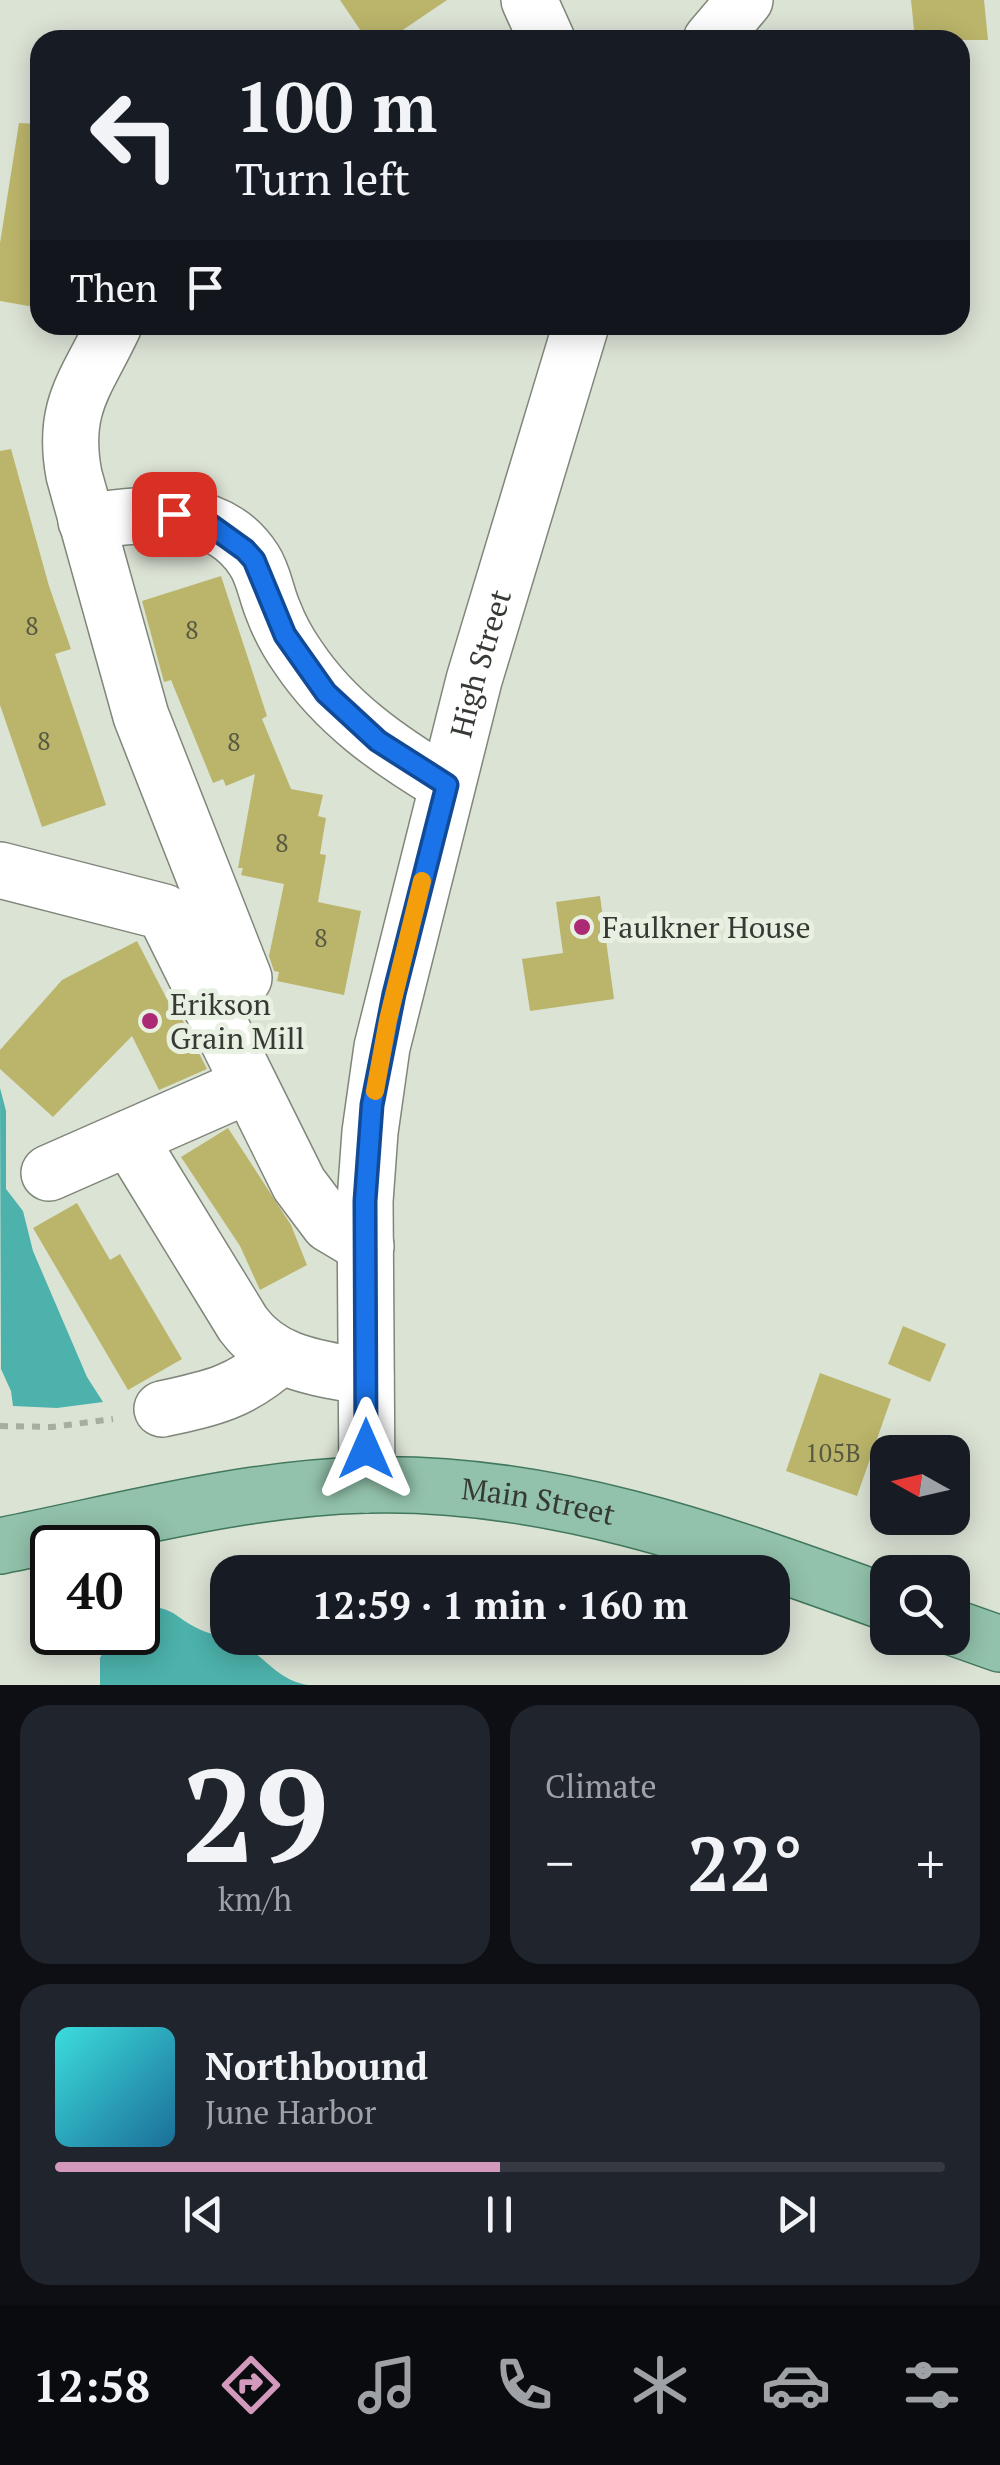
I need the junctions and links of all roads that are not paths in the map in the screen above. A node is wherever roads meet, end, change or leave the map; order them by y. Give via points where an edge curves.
1 (529, 0) edge
2 (745, 0) edge
3 (542, 30) edge
4 (720, 30) edge
5 (109, 335) edge
6 (578, 335) edge
7 (86, 522) junction
8 (447, 785) junction
9 (0, 870) edge
10 (244, 978) dead end
11 (249, 1084) junction
12 (129, 1138) junction
13 (49, 1173) dead end
14 (366, 1246) junction
15 (280, 1357) junction
16 (366, 1377) junction
17 (162, 1409) road end
18 (366, 1484) junction
19 (0, 1546) edge
20 (870, 1597) edge
21 (970, 1633) edge
22 (1000, 1644) edge

1 - 3 street
2 - 4 street
5 - 7 street via 72,412 71,458
6 - 8 street, High Street
7 - 8 street via 174,514 234,539 254,560 285,635 326,693 378,741
7 - 10 street via 141,716
8 - 14 street, High Street via 382,1047 367,1155
9 - 11 street via 164,912
11 - 12 street
11 - 14 street via 319,1213
12 - 13 street
12 - 15 street via 243,1324
14 - 16 street, High Street
15 - 16 street
15 - 17 street via 228,1394
16 - 18 street, High Street
18 - 19 main road, Main Street via 269,1494
18 - 20 main road, Main Street via 472,1489 607,1512
21 - 22 main road

